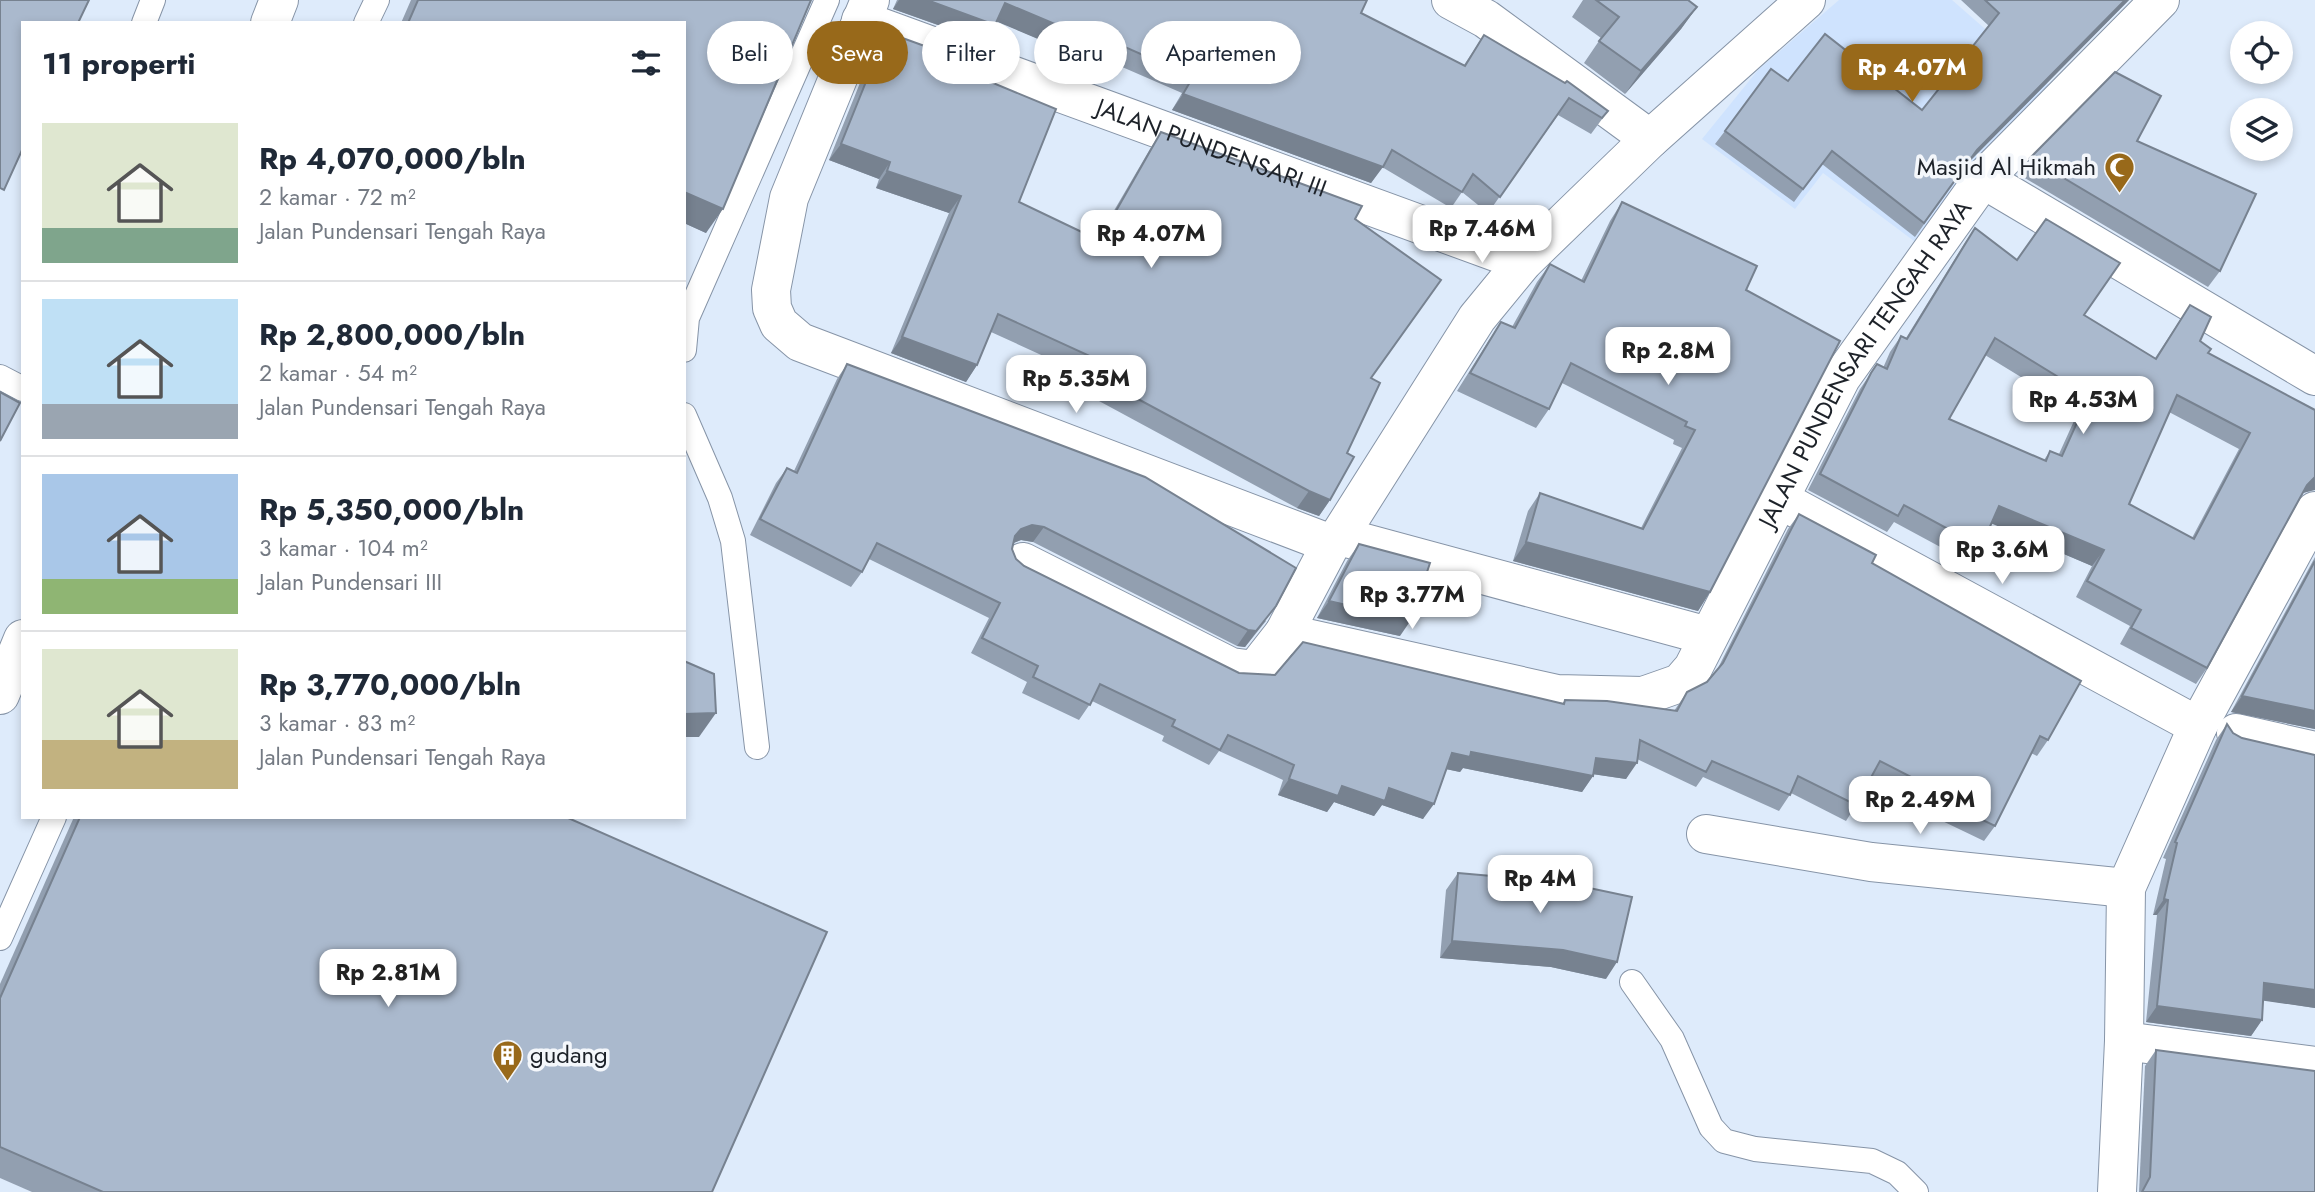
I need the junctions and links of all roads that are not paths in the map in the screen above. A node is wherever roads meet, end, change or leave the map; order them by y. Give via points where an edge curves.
1 (153, 0) edge
2 (279, 0) edge
3 (376, 0) edge
4 (827, 0) edge
5 (1451, 0) edge
6 (1806, 0) edge
7 (2160, 0) edge
8 (865, 10) edge
9 (145, 21) edge
10 (271, 21) edge
11 (367, 21) edge
12 (1650, 139) junction
13 (1983, 179) junction
14 (1523, 262) junction
15 (686, 328) edge
16 (2315, 376) edge
17 (0, 377) edge
18 (21, 388) edge
19 (686, 420) edge
20 (1779, 499) junction
21 (2315, 512) edge
22 (1335, 540) junction
23 (1023, 562) edge
24 (1284, 633) junction
25 (1708, 636) junction
26 (21, 644) edge
27 (0, 695) edge
28 (2198, 726) junction
29 (2236, 733) edge
30 (757, 747) dead end
31 (2315, 751) edge
32 (53, 819) edge
33 (1706, 834) dead end
34 (2126, 888) junction
35 (0, 938) edge
36 (1632, 982) dead end
37 (2124, 1041) junction
38 (2315, 1066) edge
39 (1916, 1192) edge
40 (2116, 1192) edge

1 - 9 lane
2 - 10 street
3 - 11 lane
4 - 15 lane
5 - 12 street via 1486,19
6 - 12 street
7 - 13 street, JALAN PUNDENSARI TENGAH RAYA
8 - 14 street, JALAN PUNDENSARI III
8 - 22 street via 789,198 771,290 779,324 800,342
12 - 14 street
13 - 16 street
13 - 20 street, JALAN PUNDENSARI TENGAH RAYA via 1841,378
14 - 22 street via 1476,318
17 - 18 lane
19 - 30 lane via 733,541
20 - 25 street, JALAN PUNDENSARI TENGAH RAYA
20 - 28 street
21 - 28 street
22 - 24 street
22 - 25 street
23 - 24 street via 1240,670 1255,670
24 - 25 street, JALAN PUNDENSARI TENGAH RAYA via 1557,694 1643,696 1680,683
26 - 27 street
28 - 34 street
29 - 31 street
32 - 35 lane
33 - 34 street via 1871,862
34 - 37 street
36 - 39 lane via 1672,1039 1711,1127 1724,1141 1755,1149 1872,1161 1897,1173
37 - 38 street
37 - 40 street

